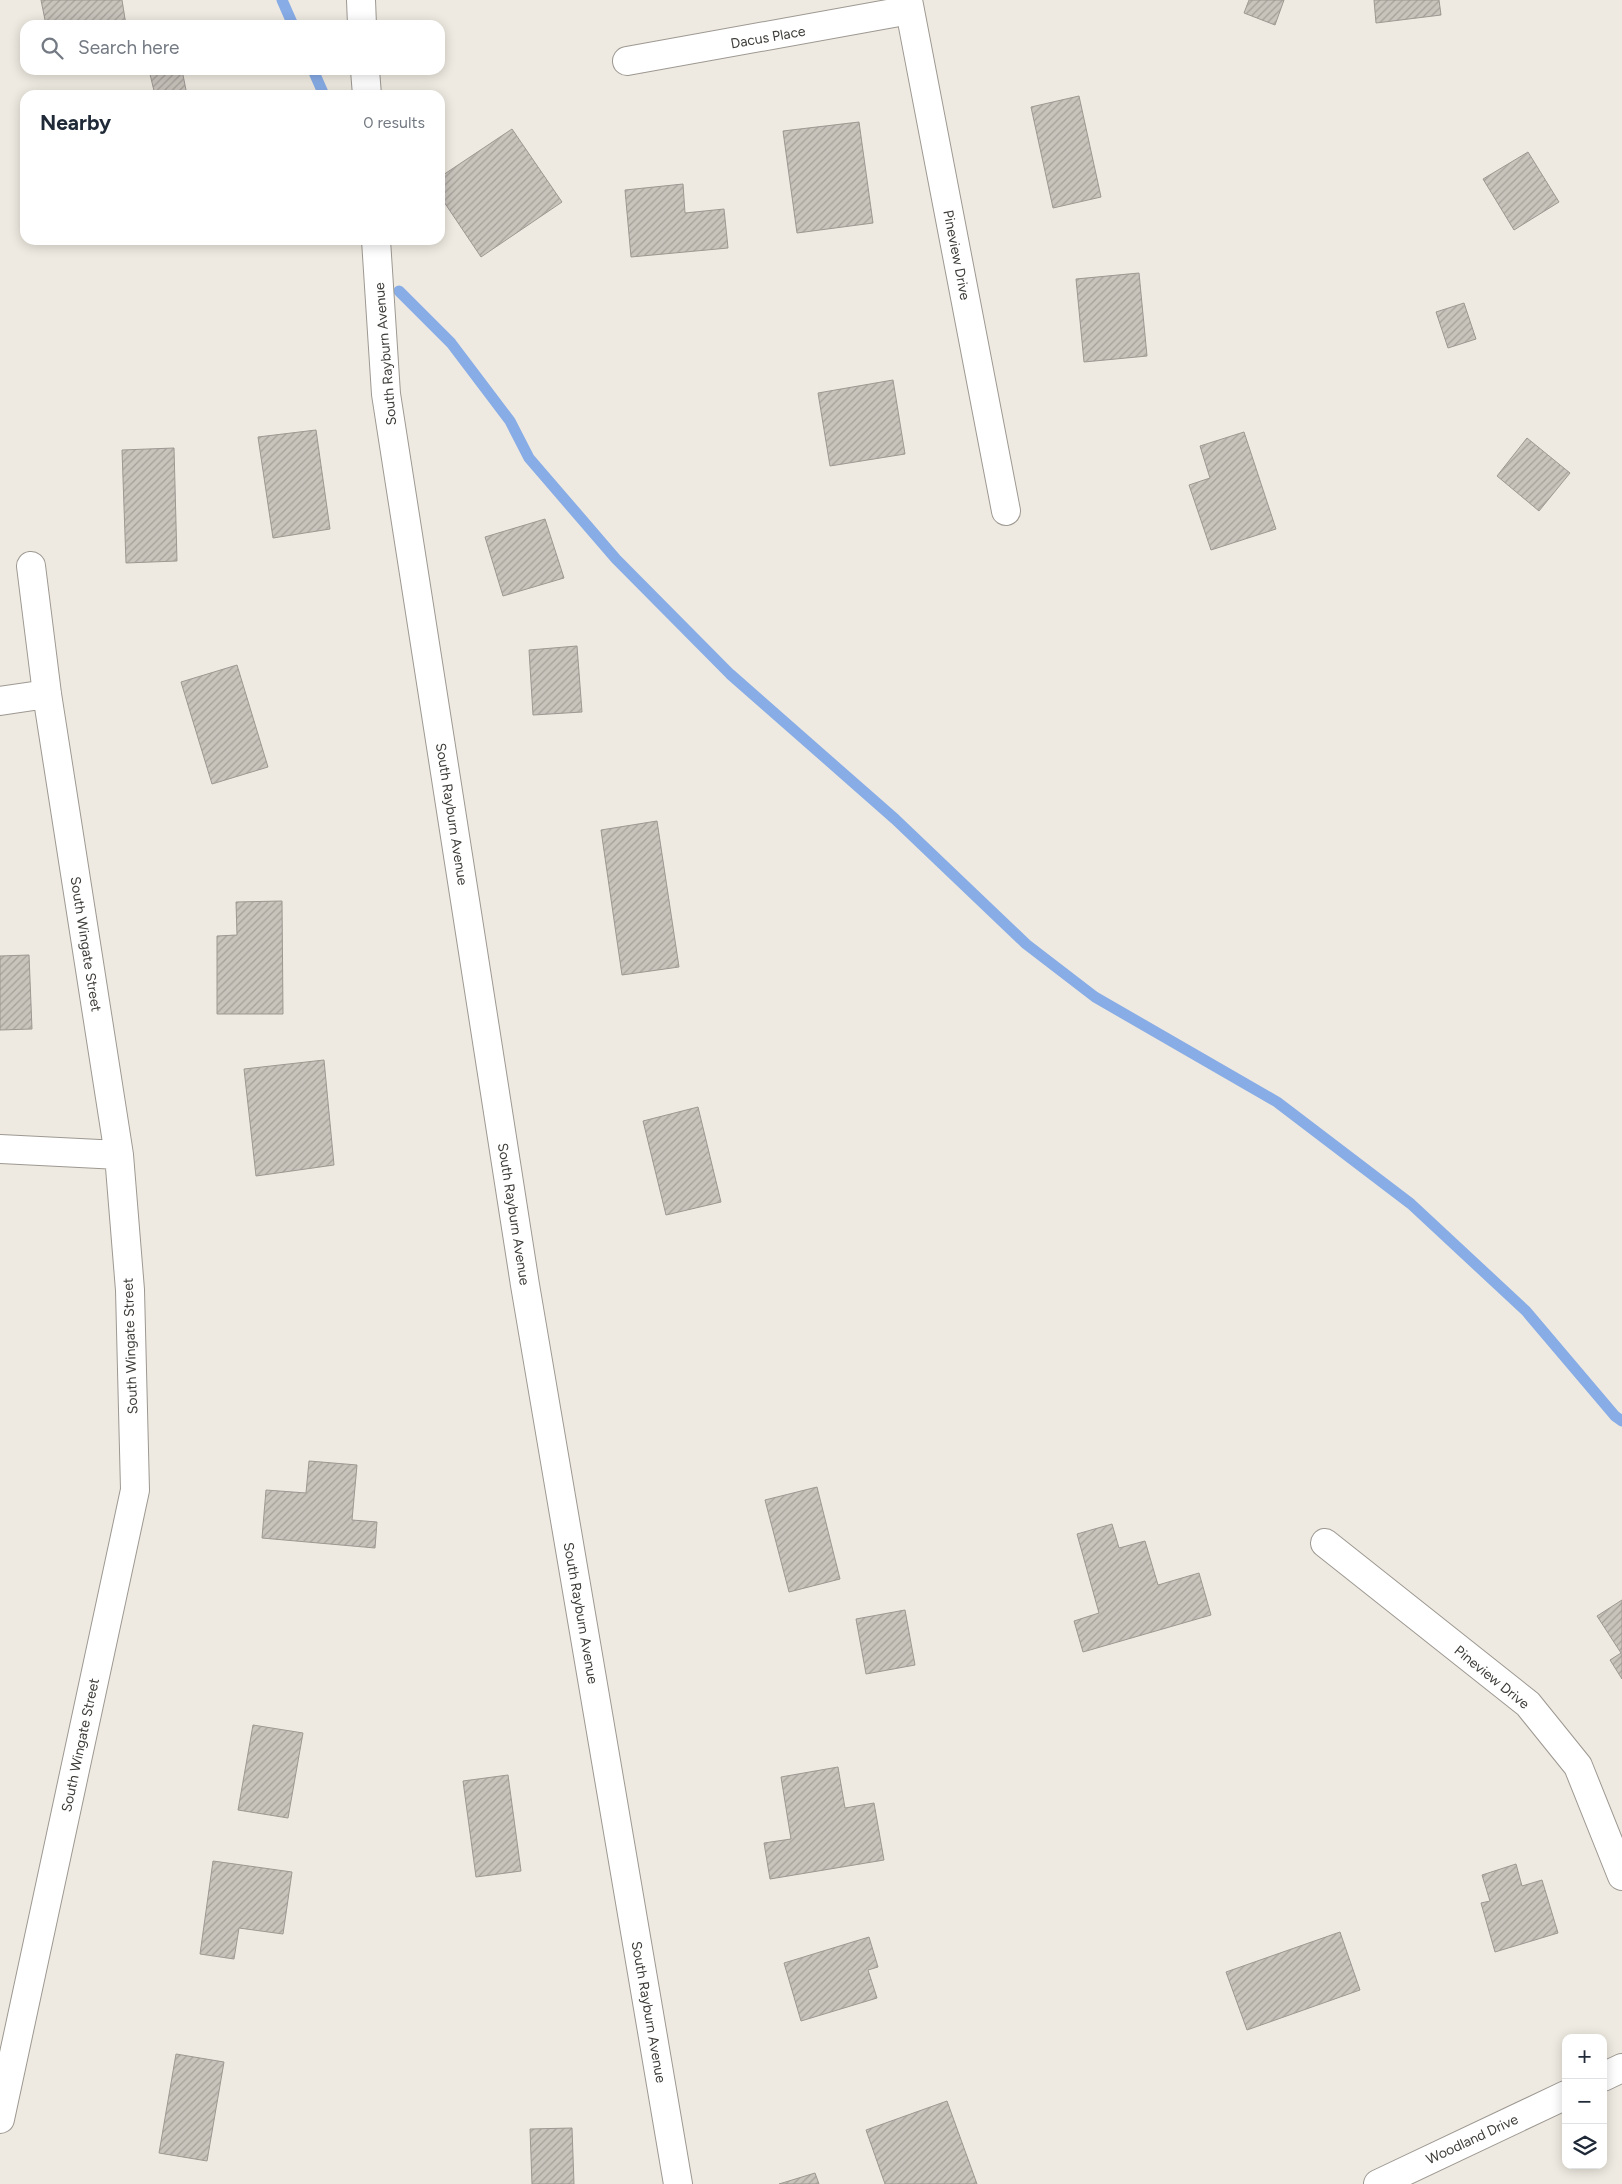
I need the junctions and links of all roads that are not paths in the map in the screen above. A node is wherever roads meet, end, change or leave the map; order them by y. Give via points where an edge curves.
1 (361, 0) edge
2 (909, 5) edge
3 (362, 20) edge
4 (626, 61) dead end
5 (365, 75) edge
6 (367, 90) edge
7 (376, 245) edge
8 (1006, 511) dead end
9 (31, 566) dead end
10 (47, 694) junction
11 (0, 701) edge
12 (0, 1149) edge
13 (119, 1155) junction
14 (1325, 1543) dead end
15 (1622, 1876) edge
16 (1622, 2068) edge
17 (1607, 2075) edge
18 (1562, 2097) edge
19 (0, 2119) edge
20 (678, 2184) edge
21 (1378, 2184) edge

1 - 3 street
2 - 4 street, Dacus Place
2 - 8 street, Pineview Drive
5 - 6 street
7 - 20 street, South Rayburn Avenue via 389,414 525,1285
9 - 10 street, South Wingate Street
10 - 11 street
10 - 13 street, South Wingate Street
12 - 13 street
13 - 19 street, South Wingate Street via 130,1290 135,1490
14 - 15 street, Pineview Drive via 1528,1704 1578,1766
16 - 17 street
18 - 21 street, Woodland Drive

